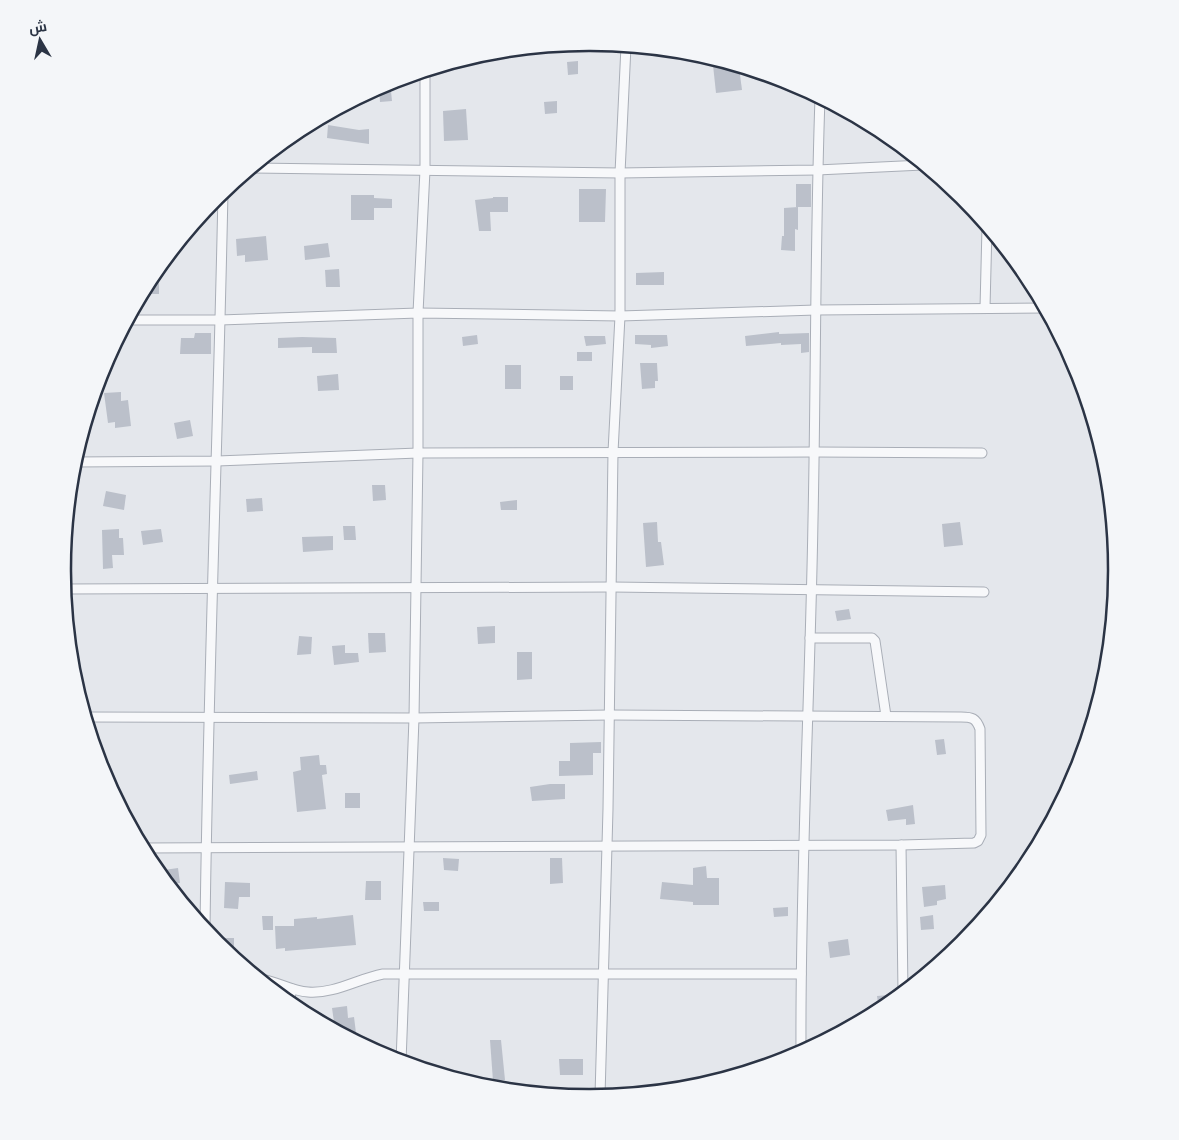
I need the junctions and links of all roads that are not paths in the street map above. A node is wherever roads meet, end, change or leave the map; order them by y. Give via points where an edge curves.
1 (626, 52) edge
2 (426, 78) edge
3 (820, 105) edge
4 (913, 165) edge
5 (262, 168) edge
6 (425, 170) junction
7 (817, 170) junction
8 (620, 173) junction
9 (223, 203) edge
10 (987, 236) edge
11 (985, 308) junction
12 (1037, 308) edge
13 (816, 310) junction
14 (418, 313) junction
15 (620, 316) junction
16 (135, 320) edge
17 (220, 320) junction
18 (613, 452) junction
19 (815, 452) junction
20 (418, 453) junction
21 (982, 453) dead end
22 (217, 461) junction
23 (82, 462) edge
24 (415, 587) junction
25 (612, 587) junction
26 (212, 588) junction
27 (811, 588) junction
28 (72, 589) edge
29 (984, 592) dead end
30 (810, 638) junction
31 (610, 715) junction
32 (209, 716) junction
33 (807, 716) junction
34 (886, 716) junction
35 (92, 717) edge
36 (414, 718) junction
37 (803, 844) junction
38 (606, 845) junction
39 (901, 845) junction
40 (410, 847) junction
41 (152, 848) edge
42 (206, 848) junction
43 (205, 918) edge
44 (405, 974) junction
45 (603, 974) junction
46 (800, 974) junction
47 (276, 983) edge
48 (903, 983) edge
49 (292, 989) junction
50 (291, 994) edge
51 (801, 1043) edge
52 (402, 1053) edge
53 (600, 1089) edge

1 - 8 street
2 - 6 street
3 - 7 street
4 - 7 street
5 - 6 street
6 - 8 street
6 - 14 street
7 - 8 street
7 - 13 street
8 - 15 street
9 - 17 street
10 - 11 street
11 - 12 street
11 - 13 street
13 - 15 street
13 - 19 street
14 - 15 street
14 - 17 street
14 - 20 street
15 - 18 street
16 - 17 street
17 - 22 street
18 - 19 street
18 - 20 street
18 - 25 street
19 - 21 street
19 - 27 street
20 - 22 street
20 - 24 street
22 - 23 street
22 - 26 street
24 - 25 street
24 - 26 street
24 - 36 street
25 - 27 street
25 - 31 street
26 - 28 street
26 - 32 street
27 - 29 street
27 - 30 street
30 - 33 street
30 - 34 street via 872,638 875,641
31 - 33 street
31 - 36 street
31 - 38 street
32 - 35 street
32 - 36 street
32 - 42 street
33 - 34 street
33 - 37 street
34 - 39 street via 973,718 978,721 980,729 981,835 978,841
36 - 40 street
37 - 38 street
37 - 39 street
37 - 46 street
38 - 40 street
38 - 45 street
39 - 48 street
40 - 42 street
40 - 44 street
41 - 42 street
42 - 43 street
44 - 45 street
44 - 49 street via 372,976 323,992
44 - 52 street
45 - 46 street
45 - 53 street
46 - 51 street
47 - 49 street
49 - 50 street

